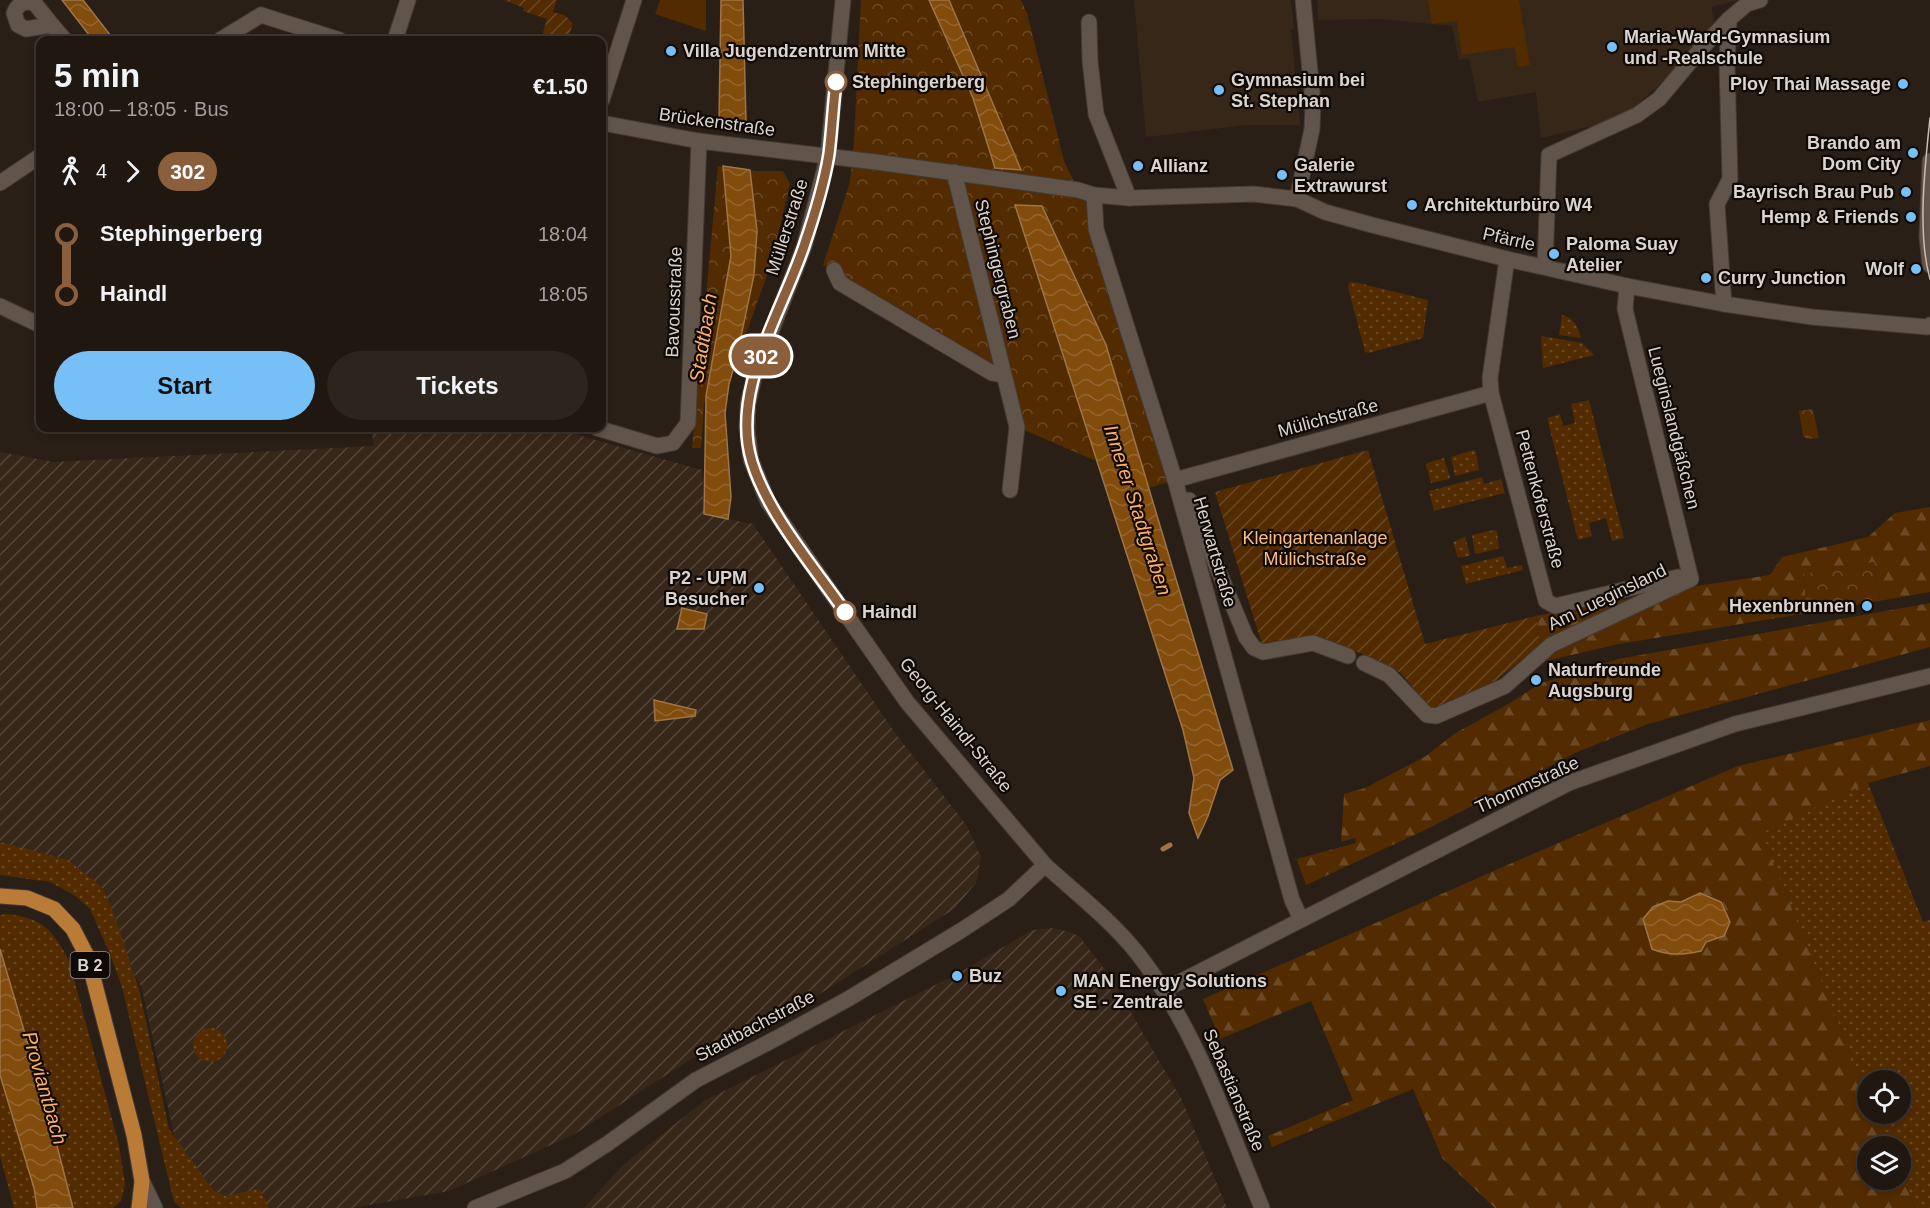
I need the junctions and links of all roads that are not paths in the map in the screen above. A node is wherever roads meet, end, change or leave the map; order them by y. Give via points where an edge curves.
1 (408, 0) edge
2 (634, 0) edge
3 (843, 0) edge
4 (1303, 0) edge
5 (1760, 0) edge
6 (34, 2) edge
7 (258, 7) edge
8 (1729, 19) junction
9 (1089, 21) dead end
10 (52, 25) junction
11 (62, 36) edge
12 (225, 36) edge
13 (330, 36) edge
14 (396, 36) edge
15 (606, 88) edge
16 (606, 124) edge
17 (699, 141) junction
18 (828, 156) junction
19 (36, 159) edge
20 (1930, 161) edge
21 (954, 172) junction
22 (0, 183) edge
23 (1094, 195) junction
24 (1129, 198) junction
25 (1297, 200) junction
26 (1507, 259) junction
27 (1930, 265) edge
28 (1545, 267) junction
29 (834, 270) dead end
30 (1627, 286) junction
31 (1724, 304) junction
32 (0, 306) edge
33 (36, 323) edge
34 (1930, 325) edge
35 (1003, 375) junction
36 (1491, 393) junction
37 (606, 431) edge
38 (751, 460) joint
39 (1176, 482) junction
40 (1010, 490) dead end
41 (1691, 576) junction
42 (1348, 656) dead end
43 (1364, 663) dead end
44 (1930, 676) edge
45 (1046, 865) junction
46 (0, 896) edge
47 (1300, 919) junction
48 (1164, 990) junction
49 (142, 1180) junction
50 (140, 1208) edge
51 (155, 1208) edge
52 (475, 1208) edge
53 (1262, 1208) edge

1 - 14 street
2 - 15 street
3 - 18 street, Müllerstraße
4 - 25 street via 1313,102 1312,129
5 - 8 street via 1747,4
6 - 10 street
6 - 10 street via 19,5 14,17 18,25 26,29
7 - 12 street
7 - 13 street
8 - 28 street via 1659,99 1637,115 1549,155
8 - 31 street via 1730,179 1717,204
9 - 24 street via 1096,114
10 - 11 street
16 - 17 street, Brückenstraße
17 - 18 street, Brückenstraße
17 - 37 street, Bavousstraße via 688,423 673,443 657,446
18 - 21 street
18 - 38 street, Müllerstraße via 804,247 755,373 748,404
19 - 22 street
20 - 27 street
21 - 23 street
21 - 35 street, Stephingergraben
23 - 24 street
23 - 39 street, Herwartstraße via 1096,229
24 - 25 street via 1253,194
25 - 26 street, Pfärrle via 1325,212
26 - 28 street, Pfärrle
26 - 36 street, Pettenkoferstraße
28 - 30 street, Pfärrle
29 - 35 street via 840,283 992,374
30 - 31 street, Pfärrle
30 - 41 street, Lueginslandgäßchen via 1625,309
31 - 34 street, Pfärrle via 1812,317
32 - 33 street
35 - 40 street, Stephingergraben via 1017,427
36 - 39 street, Mülichstraße
36 - 41 street, Pettenkoferstraße via 1546,601 1555,606
38 - 45 street, Georg-Haindl-Straße via 768,502 907,702
39 - 42 street via 1189,500 1254,648 1263,652 1313,643
39 - 47 street, Herwartstraße
41 - 43 street, Am Lueginsland via 1551,645 1505,686 1436,716 1427,715 1389,675
44 - 47 street, Thommstraße via 1734,724 1569,783
45 - 48 street, Georg-Haindl-Straße via 1136,952
45 - 52 street, Stadtbachstraße via 1009,899 963,930 828,1010 696,1080 565,1171
46 - 49 main road, B 2 via 27,898 54,909 73,929 88,958
47 - 48 street, Thommstraße
48 - 53 street, Sebastianstraße via 1188,1032
49 - 50 main road, B 2
49 - 51 street

